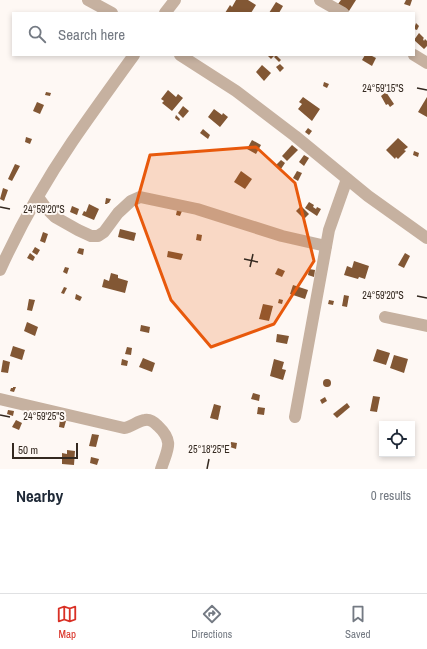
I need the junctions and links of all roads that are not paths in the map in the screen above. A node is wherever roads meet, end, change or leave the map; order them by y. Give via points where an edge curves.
1 (88, 0) edge
2 (175, 0) edge
3 (320, 0) edge
4 (110, 12) edge
5 (166, 12) edge
6 (341, 12) edge
7 (133, 56) edge
8 (182, 56) edge
9 (415, 56) edge
10 (427, 63) edge
11 (347, 179) junction
12 (38, 196) junction
13 (427, 238) edge
14 (326, 246) junction
15 (0, 270) edge
16 (385, 317) dead end
17 (427, 326) edge
18 (0, 399) edge
19 (295, 417) dead end
20 (161, 469) edge

1 - 4 street
2 - 5 street
3 - 6 street
7 - 12 street via 72,142
8 - 11 street via 236,91
9 - 10 street
11 - 13 street
11 - 14 street via 331,223
12 - 14 street via 55,217 91,236 98,236 104,232 118,213 132,200 140,197 197,209 282,236
12 - 15 street
14 - 19 street
16 - 17 street
18 - 20 street via 124,428 139,421 152,421 168,439 169,445

